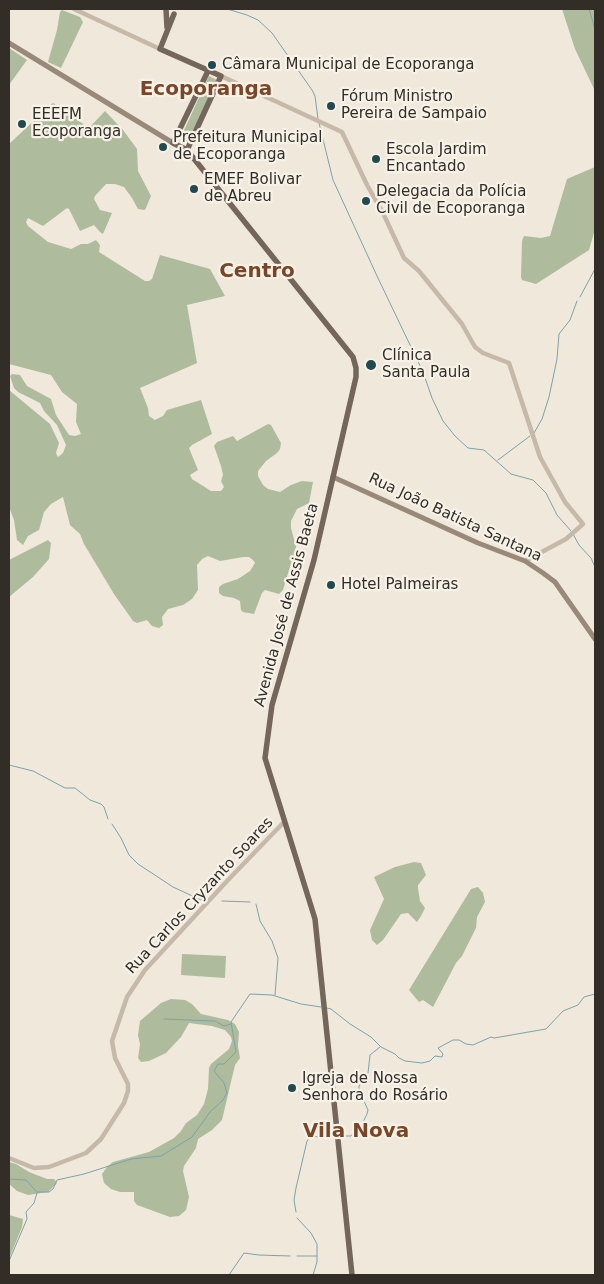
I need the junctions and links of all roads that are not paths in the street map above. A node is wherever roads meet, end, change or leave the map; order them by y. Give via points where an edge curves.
1 (74, 9) edge
2 (169, 11) edge
3 (9, 43) edge
4 (160, 49) junction
5 (208, 70) junction
6 (221, 76) junction
7 (173, 143) junction
8 (187, 150) junction
9 (333, 477) junction
10 (524, 561) junction
11 (595, 639) edge
12 (284, 822) junction
13 (9, 1158) edge
14 (352, 1275) edge

1 - 4 street
2 - 4 main road via 167,32
3 - 7 main road
4 - 5 main road
5 - 6 main road
5 - 7 main road
6 - 8 main road
6 - 10 street via 342,132 404,258 456,317 475,347 509,363 540,457 565,502 583,524 571,535
7 - 8 main road
8 - 9 main road, Avenida José de Assis Baeta via 354,357 356,377
9 - 10 main road, Rua João Batista Santana
9 - 12 main road, Avenida José de Assis Baeta via 314,560 272,705 265,758
10 - 11 main road, Rua João Batista Santana via 555,582
12 - 13 street, Rua Carlos Cryzanto Soares via 145,970 127,997 112,1042 128,1091 101,1139 86,1153 49,1167 34,1168
12 - 14 main road, Avenida José de Assis Baeta via 315,919

